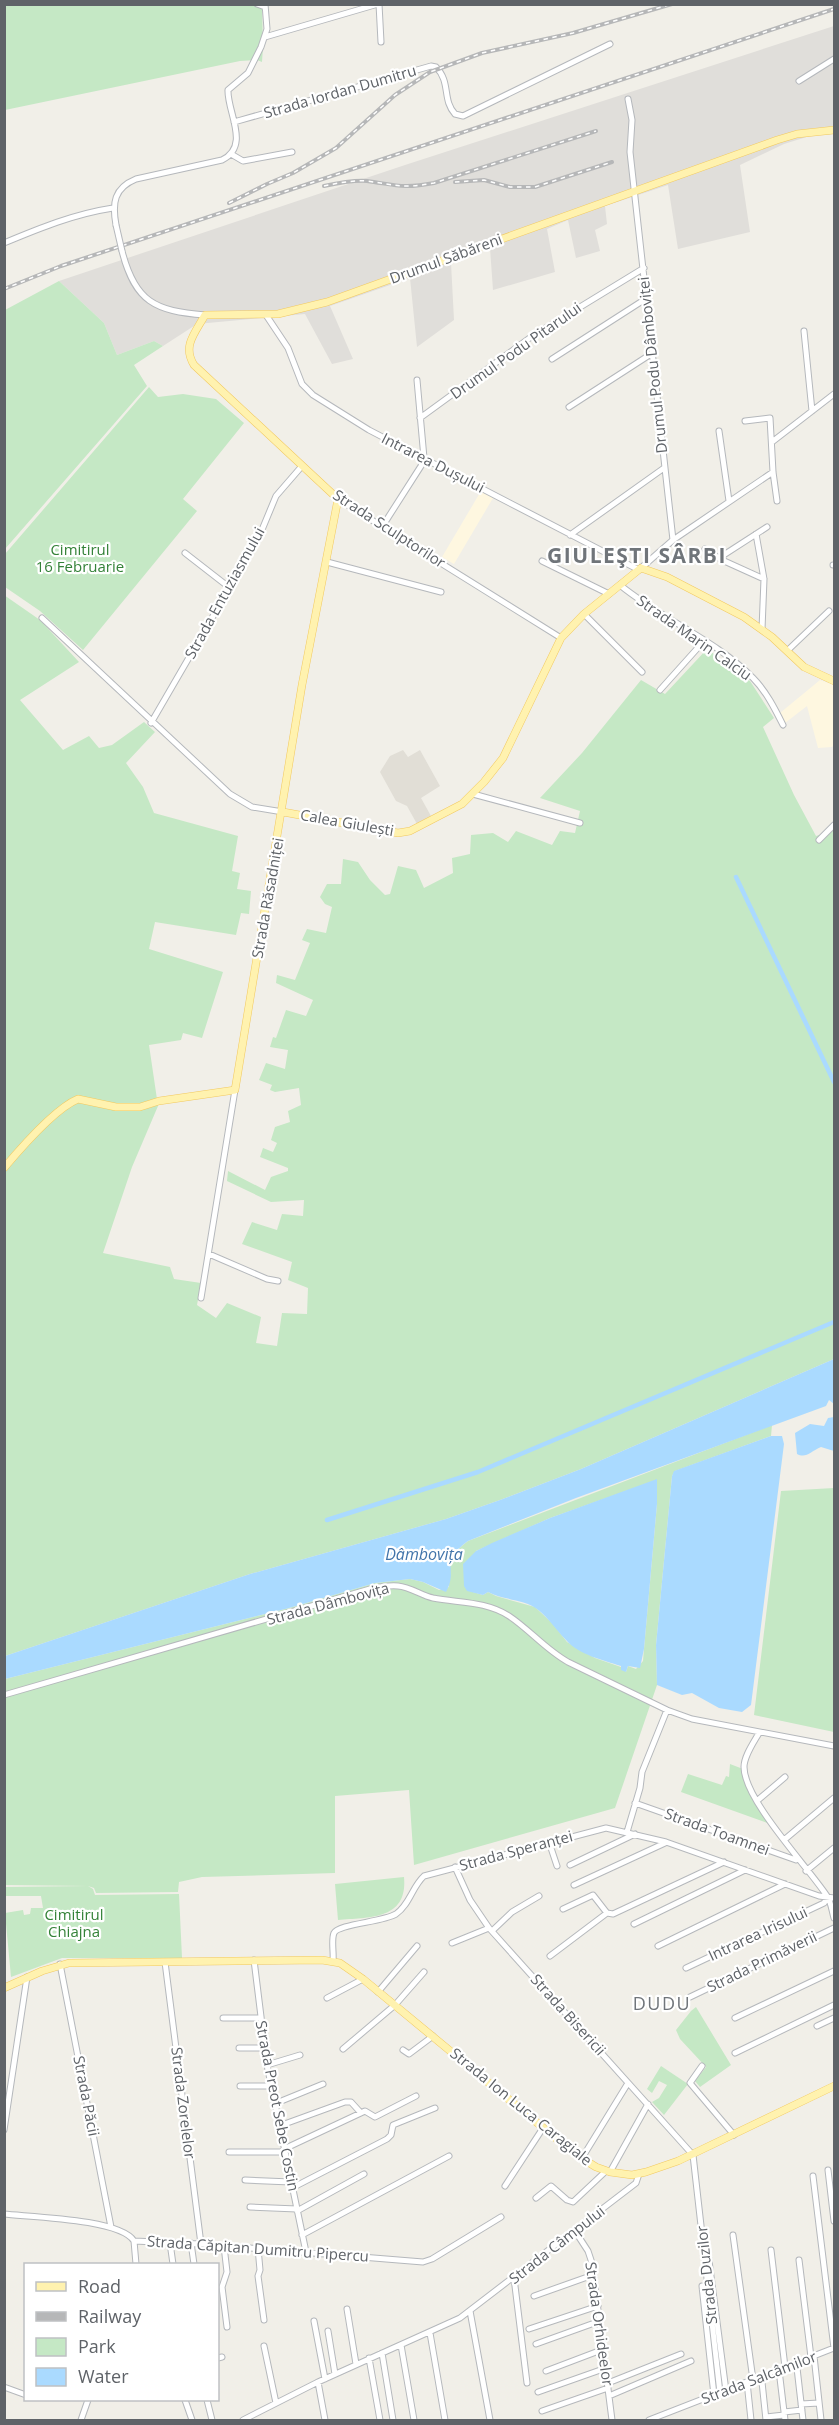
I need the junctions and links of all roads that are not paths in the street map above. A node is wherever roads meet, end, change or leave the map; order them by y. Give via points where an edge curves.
1 (257, 4) edge
2 (379, 4) edge
3 (265, 6) edge
4 (265, 38) junction
5 (381, 42) dead end
6 (610, 44) dead end
7 (834, 59) edge
8 (799, 81) dead end
9 (628, 99) dead end
10 (234, 122) junction
11 (834, 130) edge
12 (292, 152) dead end
13 (231, 154) junction
14 (634, 191) junction
15 (112, 208) junction
16 (4, 243) edge
17 (644, 268) junction
18 (647, 298) junction
19 (204, 315) junction
20 (266, 315) junction
21 (804, 331) dead end
22 (651, 354) junction
23 (552, 359) dead end
24 (417, 380) dead end
25 (834, 394) edge
26 (569, 407) dead end
27 (812, 411) junction
28 (420, 418) junction
29 (745, 421) dead end
30 (719, 431) dead end
31 (772, 442) junction
32 (424, 458) junction
33 (302, 466) junction
34 (664, 468) junction
35 (773, 472) junction
36 (338, 499) junction
37 (729, 501) junction
38 (777, 501) dead end
39 (382, 526) junction
40 (767, 527) dead end
41 (756, 534) junction
42 (570, 535) junction
43 (673, 540) junction
44 (705, 549) dead end
45 (185, 553) dead end
46 (719, 558) junction
47 (542, 561) dead end
48 (327, 562) junction
49 (640, 569) junction
50 (764, 579) junction
51 (620, 585) junction
52 (230, 588) junction
53 (441, 592) dead end
54 (609, 594) junction
55 (829, 611) dead end
56 (584, 614) junction
57 (42, 618) dead end
58 (762, 629) junction
59 (561, 638) junction
60 (704, 641) junction
61 (787, 651) junction
62 (642, 672) dead end
63 (834, 681) edge
64 (660, 690) dead end
65 (151, 723) junction
66 (783, 725) dead end
67 (473, 794) junction
68 (283, 812) junction
69 (580, 823) dead end
70 (834, 825) edge
71 (819, 840) dead end
72 (235, 1090) junction
73 (4, 1168) edge
74 (209, 1254) junction
75 (278, 1281) dead end
76 (201, 1298) dead end
77 (4, 1695) edge
78 (667, 1710) junction
79 (759, 1733) junction
80 (834, 1746) edge
81 (785, 1777) dead end
82 (834, 1798) edge
83 (758, 1800) junction
84 (635, 1803) junction
85 (627, 1832) junction
86 (635, 1834) junction
87 (784, 1840) junction
88 (549, 1842) junction
89 (666, 1842) junction
90 (834, 1848) edge
91 (798, 1861) junction
92 (724, 1862) junction
93 (570, 1865) dead end
94 (557, 1866) dead end
95 (455, 1867) junction
96 (745, 1870) junction
97 (806, 1871) junction
98 (785, 1884) junction
99 (574, 1885) dead end
100 (539, 1896) dead end
101 (831, 1898) edge
102 (563, 1909) dead end
103 (607, 1913) junction
104 (834, 1918) edge
105 (634, 1924) dead end
106 (834, 1928) edge
107 (491, 1929) junction
108 (452, 1943) dead end
109 (417, 1946) dead end
110 (658, 1946) dead end
111 (550, 1956) dead end
112 (254, 1960) junction
113 (333, 1961) junction
114 (165, 1962) junction
115 (60, 1965) junction
116 (686, 1968) dead end
117 (834, 1971) edge
118 (424, 1972) dead end
119 (27, 1977) junction
120 (363, 1979) junction
121 (4, 1988) edge
122 (378, 1992) junction
123 (690, 1997) dead end
124 (327, 1998) dead end
125 (395, 2005) junction
126 (834, 2005) edge
127 (223, 2018) dead end
128 (261, 2018) junction
129 (735, 2018) dead end
130 (834, 2018) edge
131 (818, 2026) dead end
132 (433, 2036) junction
133 (239, 2048) dead end
134 (264, 2048) junction
135 (343, 2049) dead end
136 (403, 2050) dead end
137 (735, 2053) dead end
138 (300, 2055) dead end
139 (267, 2065) junction
140 (702, 2066) dead end
141 (628, 2083) junction
142 (323, 2084) dead end
143 (240, 2086) dead end
144 (271, 2086) junction
145 (834, 2086) edge
146 (416, 2096) dead end
147 (274, 2104) junction
148 (648, 2104) junction
149 (435, 2108) dead end
150 (361, 2113) junction
151 (279, 2126) junction
152 (543, 2128) junction
153 (4, 2130) edge
154 (734, 2135) junction
155 (284, 2150) junction
156 (229, 2152) dead end
157 (449, 2156) dead end
158 (693, 2156) junction
159 (582, 2158) junction
160 (828, 2170) dead end
161 (608, 2172) junction
162 (364, 2174) dead end
163 (639, 2174) junction
164 (813, 2176) dead end
165 (245, 2180) dead end
166 (292, 2185) junction
167 (505, 2186) dead end
168 (536, 2198) dead end
169 (250, 2207) dead end
170 (297, 2210) junction
171 (4, 2214) edge
172 (501, 2217) dead end
173 (834, 2221) edge
174 (111, 2227) junction
175 (575, 2231) junction
176 (302, 2235) junction
177 (733, 2235) dead end
178 (134, 2241) junction
179 (170, 2243) junction
180 (191, 2243) junction
181 (201, 2244) junction
182 (224, 2246) junction
183 (258, 2248) junction
184 (771, 2250) dead end
185 (306, 2252) junction
186 (799, 2260) dead end
187 (136, 2263) edge
188 (173, 2263) edge
189 (194, 2263) edge
190 (594, 2275) junction
191 (514, 2278) junction
192 (702, 2286) dead end
193 (534, 2296) dead end
194 (598, 2306) junction
195 (347, 2309) dead end
196 (470, 2311) junction
197 (264, 2320) dead end
198 (600, 2320) junction
199 (314, 2321) dead end
200 (226, 2327) dead end
201 (529, 2330) dead end
202 (328, 2331) dead end
203 (430, 2333) junction
204 (536, 2344) dead end
205 (401, 2345) junction
206 (264, 2346) dead end
207 (834, 2348) edge
208 (604, 2349) junction
209 (382, 2353) junction
210 (681, 2354) dead end
211 (813, 2357) junction
212 (369, 2358) junction
213 (691, 2361) dead end
214 (356, 2364) junction
215 (606, 2368) junction
216 (782, 2368) junction
217 (797, 2368) dead end
218 (546, 2371) dead end
219 (335, 2374) junction
220 (325, 2379) junction
221 (750, 2381) junction
222 (318, 2382) junction
223 (762, 2382) dead end
224 (527, 2384) dead end
225 (608, 2386) junction
226 (4, 2388) edge
227 (538, 2392) dead end
228 (720, 2393) junction
229 (24, 2394) edge
230 (609, 2396) junction
231 (88, 2401) edge
232 (185, 2401) edge
233 (207, 2401) edge
234 (276, 2403) junction
235 (819, 2403) junction
236 (801, 2407) junction
237 (542, 2411) dead end
238 (784, 2416) edge
239 (766, 2419) edge
240 (81, 2421) edge
241 (192, 2421) edge
242 (212, 2421) edge
243 (243, 2421) edge
244 (325, 2421) edge
245 (380, 2421) edge
246 (393, 2421) edge
247 (414, 2421) edge
248 (445, 2421) edge
249 (490, 2421) edge
250 (612, 2421) edge
251 (649, 2421) edge
252 (751, 2421) edge
253 (803, 2421) edge
254 (821, 2421) edge

1 - 3 street
2 - 4 street
2 - 5 street
3 - 4 street
4 - 10 street via 248,73 228,90
6 - 10 street, Strada Iordan Dumitru via 463,116 454,114 450,108 445,80 434,66
7 - 8 street
9 - 14 street, Drumul Podu Dâmboviței
10 - 13 street via 236,141
11 - 14 main road, Drumul Săbăreni via 797,134
12 - 13 street via 243,161
13 - 15 street via 222,160 131,181 116,195
14 - 17 street, Drumul Podu Dâmboviței
14 - 20 main road, Drumul Săbăreni via 327,302
15 - 16 street via 57,221
15 - 19 street, Drumul Săbăreni, bridge via 132,281 142,295 168,311
17 - 18 street, Drumul Podu Dâmboviței
17 - 28 street, Drumul Podu Pitarului via 531,337
18 - 22 street, Drumul Podu Dâmboviței
18 - 23 street
19 - 20 main road, Drumul Săbăreni
19 - 33 main road, Strada Sculptorilor via 188,347 194,365
20 - 32 street, Intrarea Dușului via 288,348 302,384 313,395
21 - 27 street
22 - 26 street
22 - 34 street, Drumul Podu Dâmboviței
24 - 28 street
25 - 27 street
27 - 31 street
28 - 32 street
29 - 31 street via 770,418
30 - 37 street
31 - 35 street
32 - 39 street
32 - 42 street, Intrarea Dușului
33 - 36 main road, Strada Sculptorilor
33 - 52 street, Strada Entuziasmului via 276,496 259,537
34 - 42 street
34 - 43 street, Drumul Podu Dâmboviței
35 - 37 street
35 - 38 street
36 - 39 street, Strada Sculptorilor
36 - 48 main road, Strada Răsadniței
37 - 43 street
39 - 59 street, Strada Sculptorilor
40 - 41 street
41 - 46 street
41 - 50 street
42 - 49 street, Intrarea Dușului
43 - 49 street
44 - 46 street
45 - 52 street
46 - 50 street
47 - 54 street
48 - 53 street
48 - 68 main road, Strada Răsadniței via 302,685
49 - 51 main road, Calea Giulești
49 - 58 main road via 667,577
50 - 58 street
51 - 54 main road, Calea Giulești
51 - 60 street, Strada Marin Calciu
52 - 65 street, Strada Entuziasmului
54 - 56 main road, Calea Giulești
55 - 61 street
56 - 59 main road, Calea Giulești
56 - 62 street
57 - 65 street, Calea Giulești
58 - 61 main road
59 - 67 main road, Calea Giulești via 503,758
60 - 64 street
60 - 66 street, Strada Marin Calciu via 752,677
61 - 63 main road via 804,667
65 - 68 street, Calea Giulești via 237,800
67 - 68 main road, Calea Giulești via 410,831 398,833
67 - 69 street
68 - 72 main road, Strada Răsadniței
70 - 71 street
72 - 73 main road via 133,1107 78,1099 38,1132
72 - 74 street, Strada Răsadniței
74 - 75 street
74 - 76 street, Strada Răsadniței
77 - 78 street, Strada Dâmbovița via 370,1589 402,1586 434,1598 499,1611 559,1657
78 - 79 street
78 - 84 street via 642,1772
79 - 80 street
79 - 83 street via 744,1765
81 - 83 street
82 - 87 street
83 - 87 street
84 - 85 street
84 - 91 street, Strada Toamnei
85 - 86 street, Strada Speranței
85 - 88 street, Strada Speranței via 601,1828
86 - 89 street, Strada Speranței
86 - 93 street
87 - 91 street
88 - 94 street
88 - 95 street, Strada Speranței
89 - 92 street, Strada Speranței
89 - 99 street
90 - 97 street
91 - 97 street
92 - 96 street, Strada Speranței
92 - 103 street via 613,1914
95 - 107 street, Strada Bisericii via 470,1900
95 - 113 street, Strada Speranței via 424,1876 405,1905 390,1917 337,1929
96 - 98 street, Strada Speranței
96 - 105 street
97 - 101 street
98 - 101 street, Strada Speranței
98 - 110 street
100 - 107 street
101 - 104 street
101 - 116 street, Intrarea Irisului
102 - 103 street via 593,1894
103 - 111 street
106 - 123 street, Strada Primăverii
107 - 108 street
107 - 141 street, Strada Bisericii
109 - 122 street
112 - 113 main road, Strada Ion Luca Caragiale
112 - 114 main road, Strada Ion Luca Caragiale
112 - 128 street, Strada Preot Sebe Costin
113 - 120 main road, Strada Ion Luca Caragiale
114 - 115 main road, Strada Ion Luca Caragiale
114 - 181 street, Strada Zorelelor
115 - 119 main road, Strada Ion Luca Caragiale
115 - 174 street, Strada Păcii
117 - 129 street
118 - 125 street
119 - 121 main road, Strada Ion Luca Caragiale
119 - 153 street
120 - 122 main road, Strada Ion Luca Caragiale
120 - 124 street
122 - 125 main road, Strada Ion Luca Caragiale
125 - 132 main road, Strada Ion Luca Caragiale
125 - 135 street
126 - 137 street
127 - 128 street
128 - 134 street, Strada Preot Sebe Costin
130 - 131 street
132 - 136 street via 409,2054
132 - 152 main road, Strada Ion Luca Caragiale
133 - 134 street
134 - 139 street, Strada Preot Sebe Costin
138 - 139 street
139 - 144 street, Strada Preot Sebe Costin
140 - 154 street via 690,2083
141 - 148 street, Strada Bisericii
141 - 159 street
142 - 147 street
143 - 144 street
144 - 147 street, Strada Preot Sebe Costin
145 - 154 main road, Strada Ion Luca Caragiale
146 - 150 street via 375,2117 366,2111
147 - 151 street, Strada Preot Sebe Costin
148 - 158 street, Strada Bisericii
148 - 161 street
149 - 166 street via 393,2125 387,2139
150 - 151 street via 351,2102 345,2102
150 - 155 street
151 - 155 street, Strada Preot Sebe Costin
152 - 159 main road, Strada Ion Luca Caragiale
152 - 167 street
154 - 158 main road, Strada Ion Luca Caragiale
155 - 156 street
155 - 166 street, Strada Preot Sebe Costin
157 - 176 street
158 - 163 main road, Strada Ion Luca Caragiale
158 - 228 street, Strada Duzilor
159 - 161 main road, Strada Ion Luca Caragiale
160 - 173 street
161 - 163 main road, Strada Ion Luca Caragiale
161 - 168 street via 573,2202 551,2186
162 - 170 street
163 - 175 street, Strada Câmpului via 636,2183
164 - 207 street
165 - 166 street
166 - 170 street, Strada Preot Sebe Costin
169 - 170 street
170 - 176 street, Strada Preot Sebe Costin
171 - 174 street, Strada Căpitan Dumitru Pipercu
172 - 185 street, Strada Căpitan Dumitru Pipercu via 427,2261
174 - 178 street, Strada Căpitan Dumitru Pipercu
175 - 190 street, Strada Orhideelor via 589,2254
175 - 191 street, Strada Câmpului
176 - 185 street, Strada Preot Sebe Costin
177 - 221 street
178 - 179 street, Strada Căpitan Dumitru Pipercu
178 - 187 street
179 - 180 street, Strada Căpitan Dumitru Pipercu
179 - 188 street
180 - 181 street, Strada Căpitan Dumitru Pipercu
180 - 189 street
181 - 182 street, Strada Căpitan Dumitru Pipercu
182 - 183 street, Strada Căpitan Dumitru Pipercu
182 - 200 street via 227,2272 222,2287
183 - 185 street, Strada Căpitan Dumitru Pipercu
183 - 197 street
184 - 216 street
186 - 211 street
190 - 193 street
190 - 194 street, Strada Orhideelor
191 - 196 street, Strada Câmpului
191 - 224 street
192 - 228 street
194 - 198 street, Strada Orhideelor
194 - 201 street
195 - 214 street
196 - 203 street, Strada Câmpului
196 - 249 street
198 - 204 street
198 - 208 street, Strada Orhideelor
199 - 220 street
202 - 219 street
203 - 205 street, Strada Câmpului
203 - 248 street
205 - 209 street, Strada Câmpului
205 - 247 street
206 - 234 street
207 - 211 street, Strada Salcâmilor
208 - 215 street, Strada Orhideelor
208 - 218 street
209 - 212 street, Strada Câmpului
209 - 246 street
210 - 225 street
211 - 216 street, Strada Salcâmilor
211 - 235 street
212 - 214 street, Strada Câmpului
212 - 245 street
213 - 230 street
214 - 219 street, Strada Câmpului
215 - 225 street, Strada Orhideelor
215 - 227 street
216 - 221 street, Strada Salcâmilor
216 - 238 street
217 - 236 street
219 - 220 street, Strada Câmpului
220 - 222 street, Strada Câmpului
221 - 228 street, Strada Salcâmilor
221 - 252 street
222 - 234 street, Strada Câmpului
222 - 244 street
223 - 239 street
225 - 230 street, Strada Orhideelor
225 - 237 street
226 - 229 street
228 - 251 street, Strada Salcâmilor
230 - 250 street, Strada Orhideelor
231 - 240 street
232 - 241 street
233 - 242 street
234 - 243 street, Strada Câmpului
235 - 236 street
235 - 254 street
236 - 238 street
236 - 253 street
238 - 239 street

